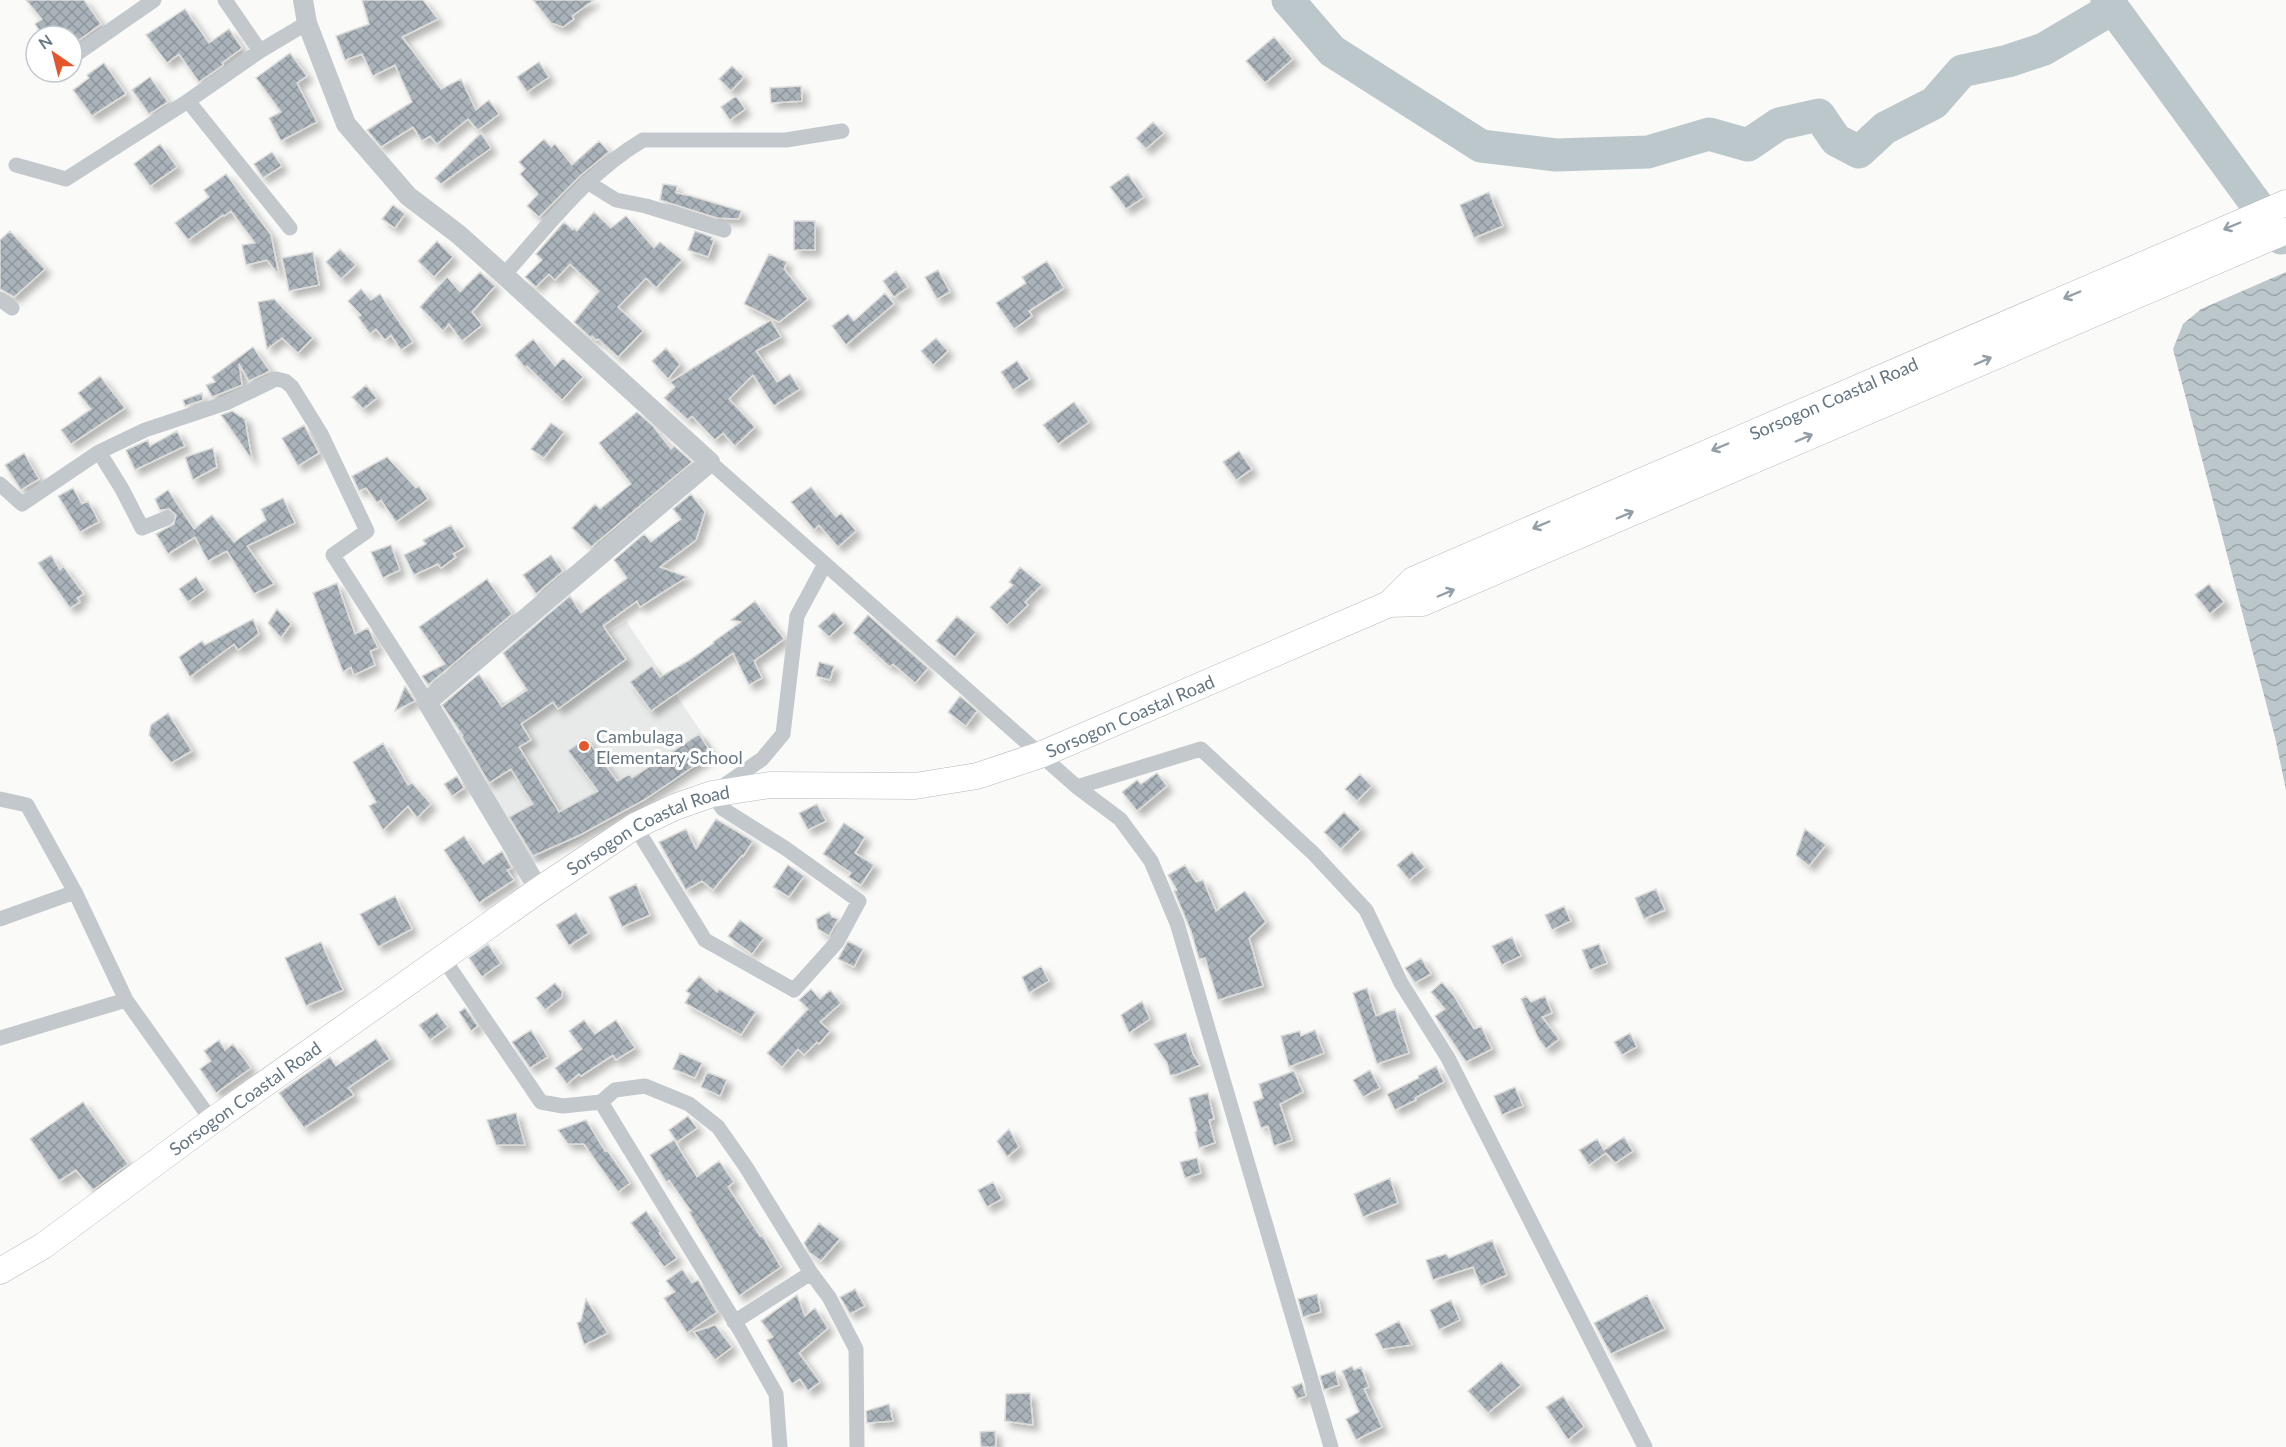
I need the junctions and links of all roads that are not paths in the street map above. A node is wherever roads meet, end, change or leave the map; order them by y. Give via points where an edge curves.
1 (154, 0) edge
2 (225, 0) edge
3 (303, 0) edge
4 (307, 23) junction
5 (84, 49) edge
6 (260, 51) junction
7 (188, 101) junction
8 (842, 131) dead end
9 (16, 165) dead end
10 (587, 182) junction
11 (2286, 203) edge
12 (290, 228) dead end
13 (724, 230) dead end
14 (2286, 231) edge
15 (504, 275) junction
16 (99, 452) junction
17 (711, 462) junction
18 (0, 484) edge
19 (167, 518) dead end
20 (825, 564) junction
21 (1389, 604) junction
22 (427, 702) junction
23 (1040, 755) junction
24 (1077, 788) junction
25 (712, 794) junction
26 (0, 799) edge
27 (635, 826) junction
28 (539, 890) junction
29 (75, 892) junction
30 (0, 919) edge
31 (443, 958) junction
32 (126, 1000) junction
33 (0, 1038) edge
34 (601, 1102) junction
35 (212, 1121) junction
36 (0, 1271) edge
37 (811, 1273) junction
38 (734, 1322) junction
39 (780, 1447) edge
40 (857, 1447) edge
41 (1331, 1447) edge
42 (1645, 1447) edge

1 - 5 street
2 - 6 street
3 - 4 street
4 - 6 street
4 - 15 street via 346,124 408,196
6 - 7 street
7 - 9 street via 66,179
7 - 12 street
8 - 10 street via 786,140 642,140
10 - 13 street via 616,200
10 - 15 street
11 -> 21 highway, Sorsogon Coastal Road via 1413,580
21 -> 14 highway, Sorsogon Coastal Road via 1422,603
15 - 17 street
16 - 18 street via 22,504
16 - 19 street via 142,528
16 - 22 street via 145,430 226,403 276,379 285,381 321,434 367,531 333,555
17 - 20 street
17 - 22 street
20 - 23 street
20 - 25 street via 797,616 783,734 762,759
21 - 23 highway, Sorsogon Coastal Road
22 - 28 street
23 - 24 street
23 - 25 highway, Sorsogon Coastal Road via 978,776 915,786 770,785
24 - 41 street via 1120,819 1151,861 1177,923
24 - 42 street via 1201,749 1314,854 1366,910 1401,983 1449,1058
25 - 27 highway, Sorsogon Coastal Road
25 - 27 street via 723,809 859,901 837,942 794,990 705,940
26 - 29 street via 27,805
27 - 28 highway, Sorsogon Coastal Road
28 - 31 highway, Sorsogon Coastal Road
29 - 30 street
29 - 32 street
31 - 34 street via 542,1102 563,1106
31 - 35 highway, Sorsogon Coastal Road
32 - 33 street
32 - 35 street
34 - 37 street via 615,1090 645,1086 689,1104 718,1127
34 - 38 street
35 - 36 highway, Sorsogon Coastal Road via 43,1246
37 - 38 street
37 - 40 street via 830,1298 856,1349
38 - 39 street via 776,1394

